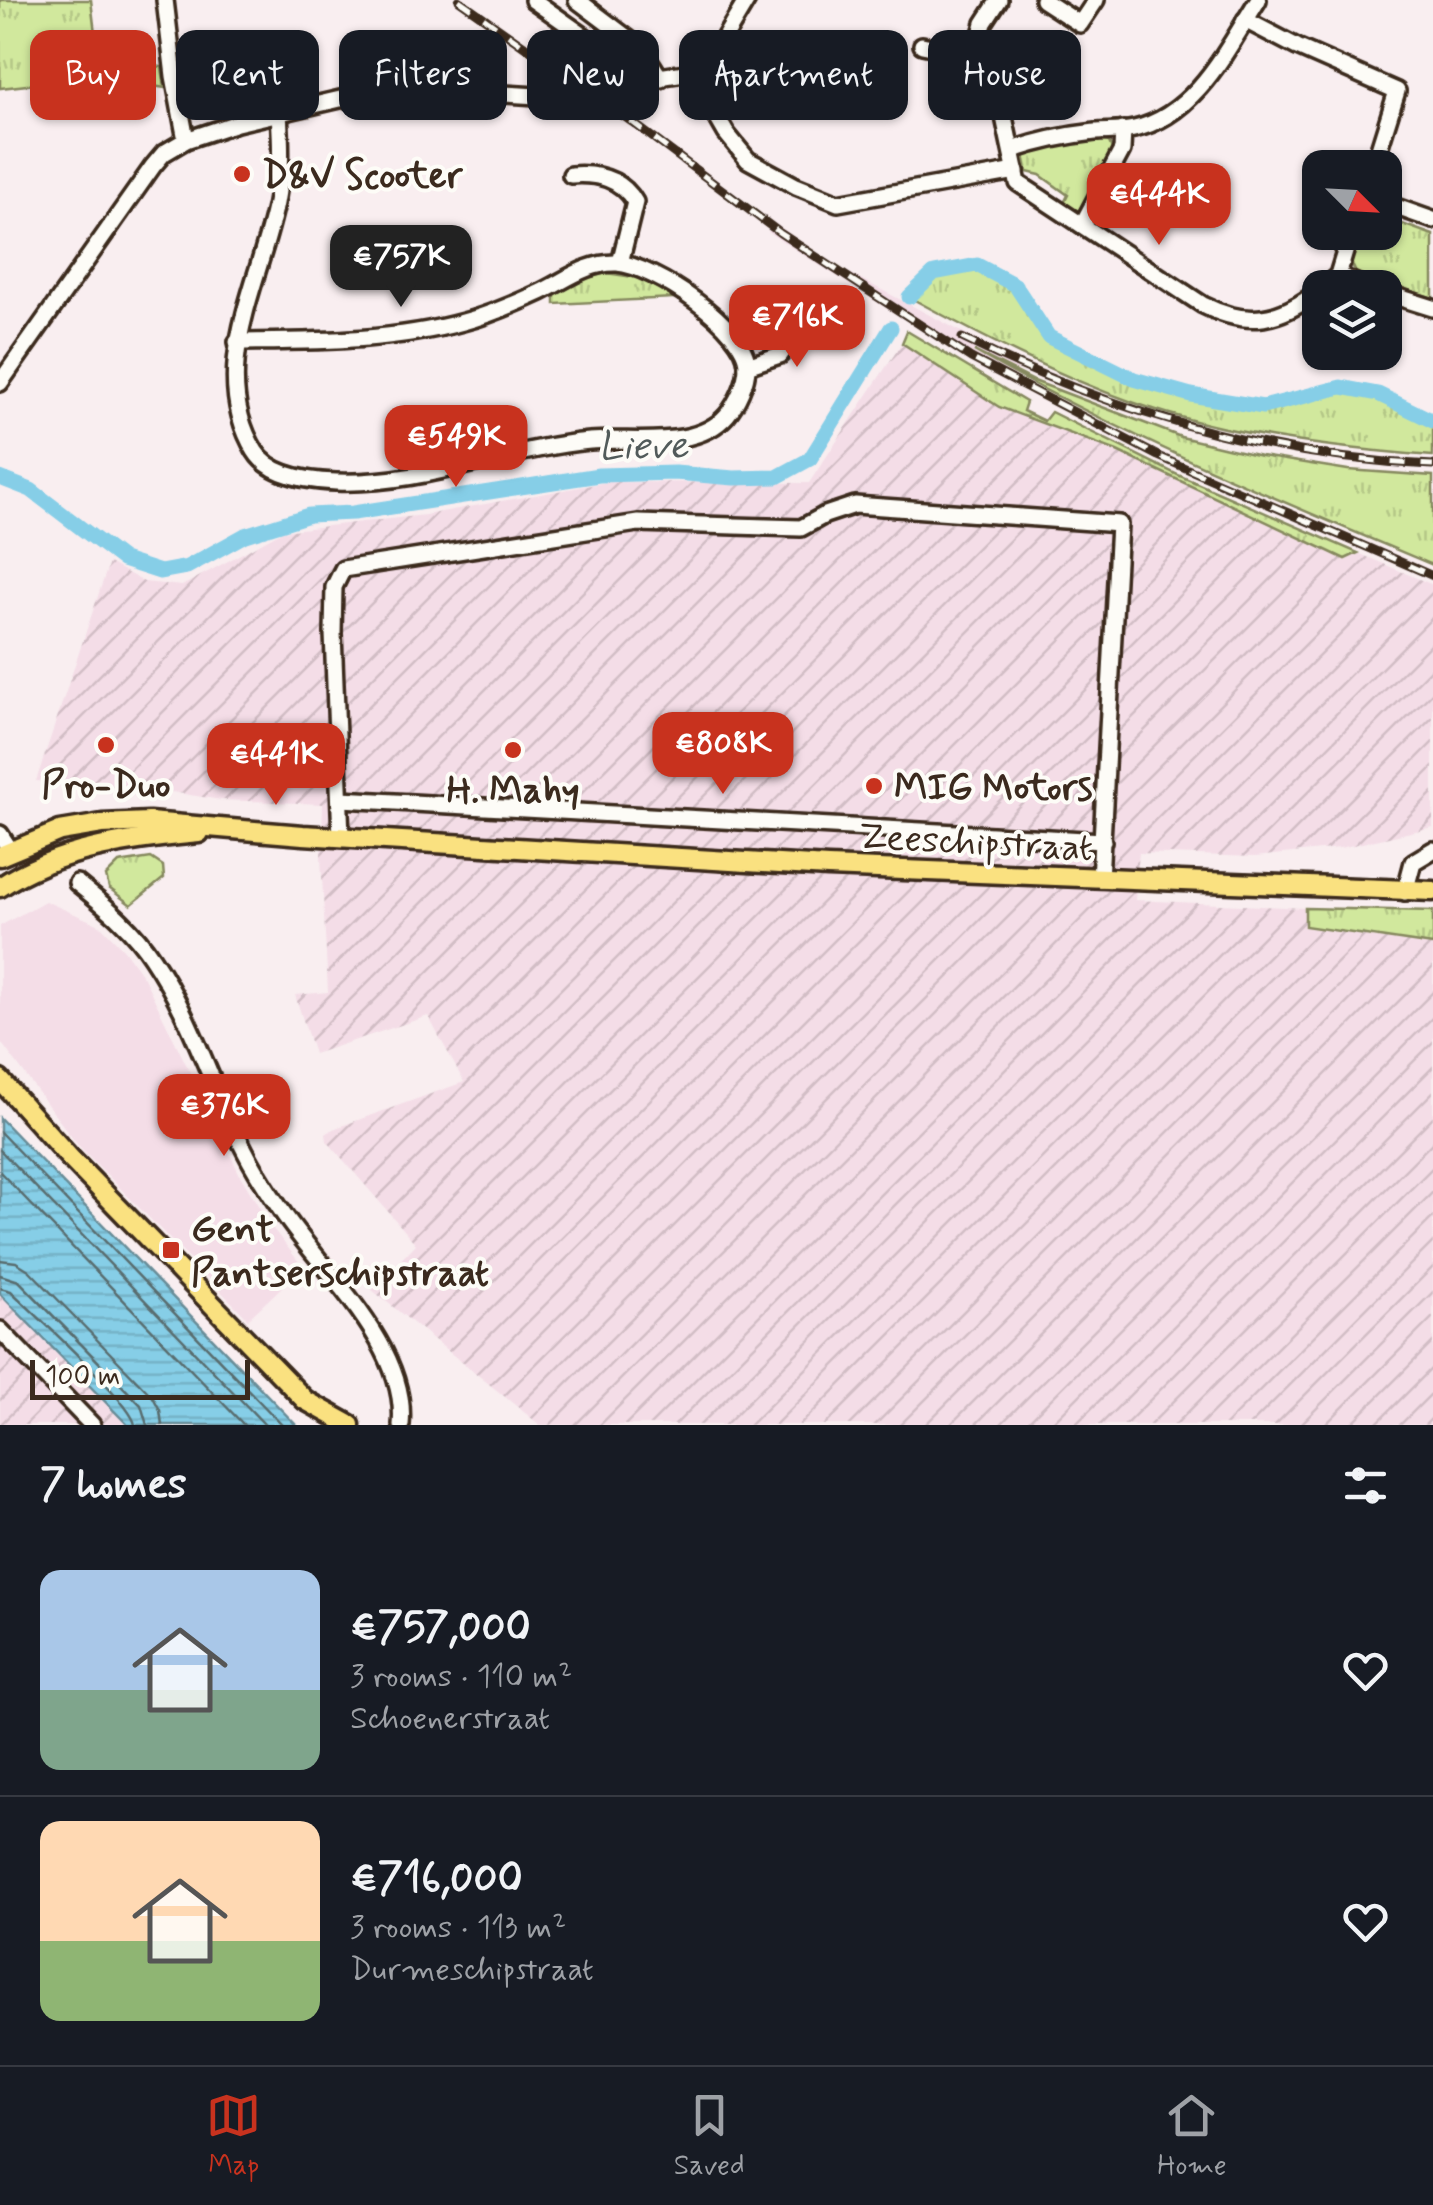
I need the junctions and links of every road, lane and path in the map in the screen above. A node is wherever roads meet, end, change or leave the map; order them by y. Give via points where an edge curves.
1 (165, 0) edge
2 (533, 0) edge
3 (577, 0) edge
4 (747, 0) edge
5 (999, 0) edge
6 (1043, 0) edge
7 (1096, 0) edge
8 (1258, 0) edge
9 (1245, 20) junction
10 (575, 30) edge
11 (729, 30) edge
12 (982, 30) edge
13 (922, 45) dead end
14 (928, 46) edge
15 (679, 75) edge
16 (659, 79) edge
17 (662, 79) junction
18 (527, 95) edge
19 (319, 104) edge
20 (255, 120) edge
21 (280, 120) edge
22 (718, 120) edge
23 (1006, 120) edge
24 (1123, 130) junction
25 (186, 140) junction
26 (1013, 150) junction
27 (1379, 150) edge
28 (1016, 171) junction
29 (571, 175) dead end
30 (1402, 209) edge
31 (1433, 220) edge
32 (1082, 224) junction
33 (620, 263) junction
34 (1402, 298) edge
35 (1302, 303) edge
36 (1433, 308) edge
37 (806, 319) dead end
38 (238, 342) junction
39 (748, 366) junction
40 (0, 383) edge
41 (341, 799) junction
42 (244, 829) junction
43 (0, 834) edge
44 (341, 837) junction
45 (1103, 841) junction
46 (1433, 850) edge
47 (6, 854) edge
48 (1100, 879) junction
49 (77, 883) dead end
50 (0, 887) edge
51 (1405, 892) junction
52 (1433, 892) edge
53 (0, 1080) edge
54 (0, 1330) edge
55 (92, 1425) edge
56 (350, 1425) edge
57 (401, 1425) edge

1 - 25 street
2 - 10 street
3 - 17 street via 642,49
4 - 11 street
5 - 12 street
6 - 7 street via 1080,24
8 - 9 street
9 - 24 street via 1181,110
9 - 27 street via 1397,91
13 - 14 street
15 - 17 street
16 - 17 street
18 - 19 street via 392,87
20 - 25 street
21 - 38 street via 283,163 276,202
22 - 28 street via 748,160 838,203
23 - 26 street
24 - 26 street
24 - 32 street via 1122,150
25 - 40 street via 153,166
26 - 28 street
28 - 32 street via 1018,184
29 - 33 street via 608,178 635,202
30 - 31 street
32 - 35 street via 1228,317 1272,317
33 - 38 street via 582,269 458,324 381,336
33 - 39 street via 644,269 688,297 737,338
34 - 36 street
37 - 39 street via 780,355
38 - 39 street via 236,405 256,453 282,473 336,482 412,476 589,441 681,438 728,414
41 - 44 street
41 - 45 street
41 - 45 street via 333,633 334,587 343,569 638,524 801,528 854,506 874,506 1118,524
42 - 44 main road, Zeeschipstraat
42 - 47 main road, Zeeschipstraat via 102,824 60,831
42 - 50 main road, Zeeschipstraat via 97,848 24,871
43 - 47 street
44 - 48 main road, Zeeschipstraat
45 - 48 street
46 - 51 street via 1412,862
48 - 51 main road, Zeeschipstraat
49 - 57 street via 126,923 156,963 245,1152 369,1325 392,1372
51 - 52 main road, Zeeschipstraat
53 - 56 main road via 305,1400
54 - 55 street

